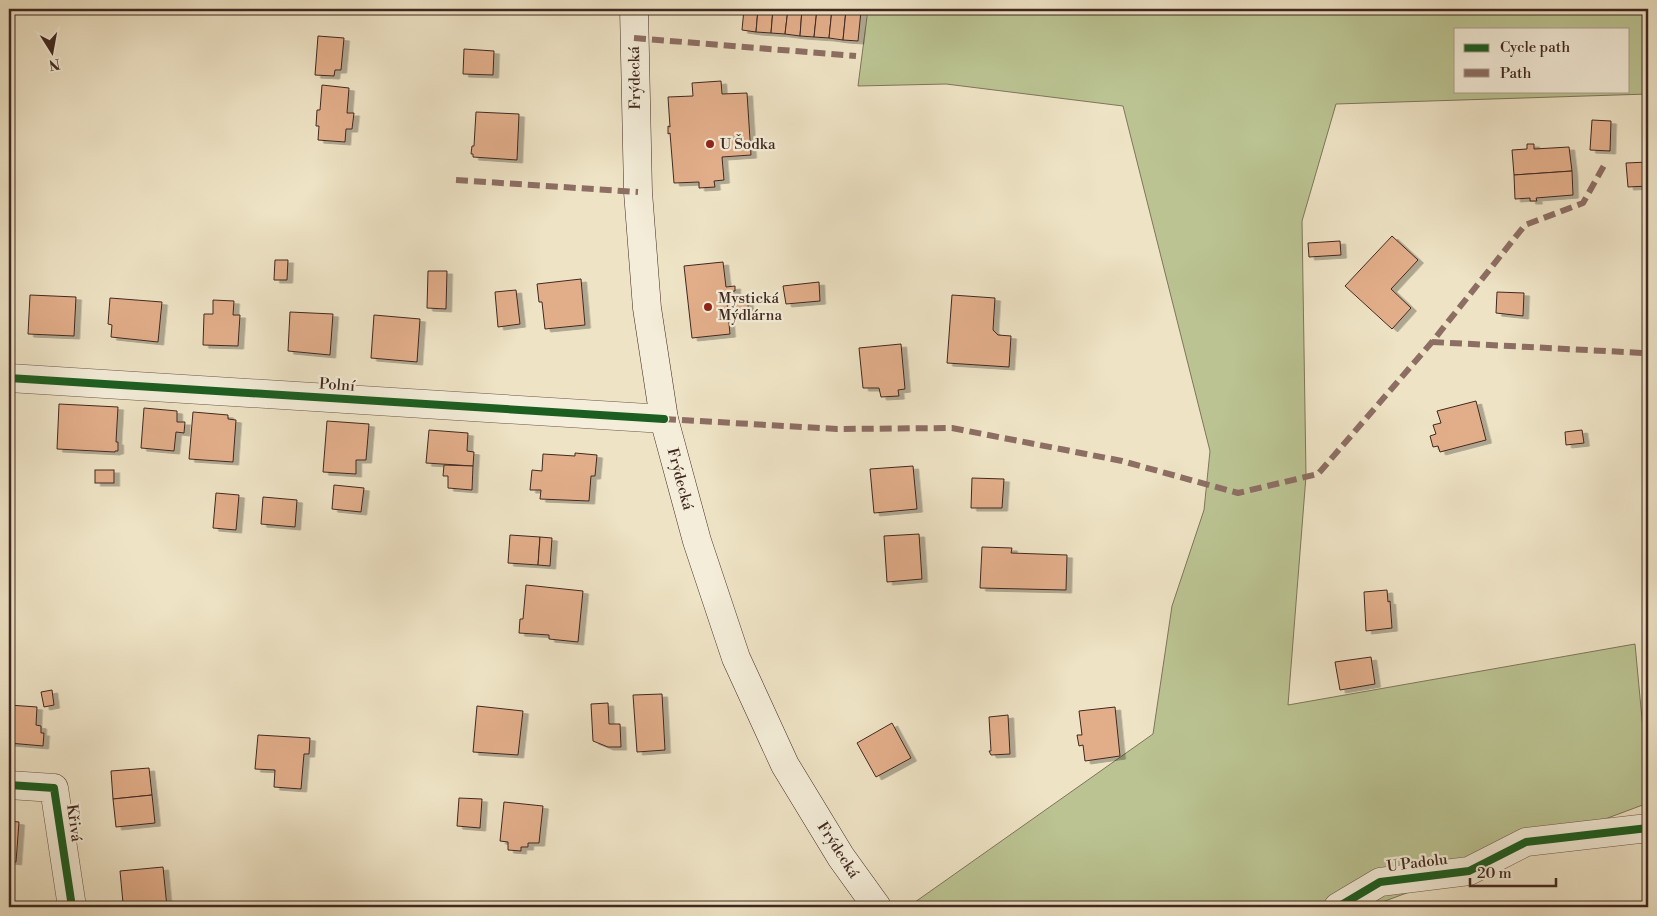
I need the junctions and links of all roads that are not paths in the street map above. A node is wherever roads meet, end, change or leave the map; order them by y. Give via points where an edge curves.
1 (634, 9) edge
2 (9, 378) edge
3 (664, 419) junction
4 (9, 785) edge
5 (1648, 828) edge
6 (72, 907) edge
7 (877, 907) edge
8 (1338, 907) edge

1 - 3 street, Frýdecká via 638,192 648,308
2 - 3 street, Polní
3 - 7 street, Frýdecká via 696,541 736,658 785,764 841,857
4 - 6 street, Křivá via 54,788
5 - 8 street, U Padolu via 1526,842 1470,871 1380,882

